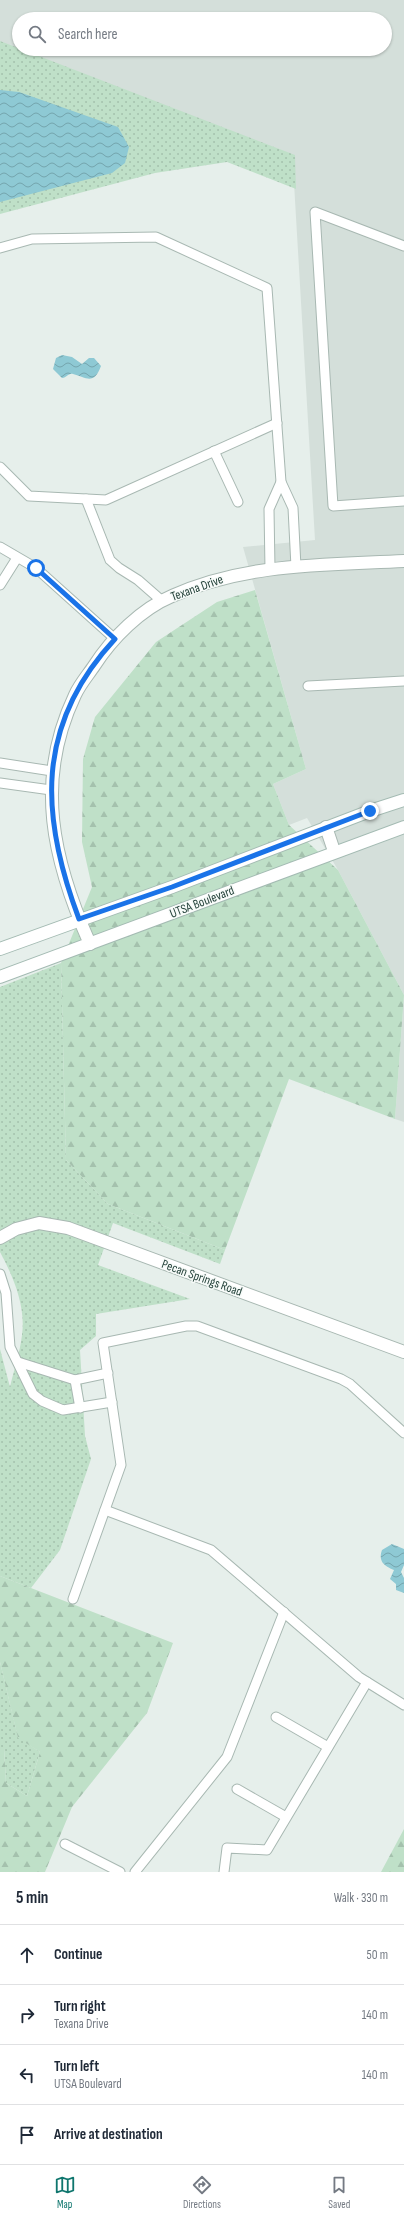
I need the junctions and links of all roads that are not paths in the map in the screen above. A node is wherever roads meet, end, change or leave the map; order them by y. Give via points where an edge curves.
1 (404, 246) edge
2 (0, 248) edge
3 (277, 423) junction
4 (214, 451) junction
5 (0, 467) edge
6 (281, 482) junction
7 (86, 499) junction
8 (238, 502) dead end
9 (404, 502) edge
10 (0, 547) edge
11 (17, 558) junction
12 (404, 560) edge
13 (296, 567) junction
14 (270, 568) junction
15 (0, 585) edge
16 (162, 601) junction
17 (115, 639) junction
18 (404, 681) edge
19 (308, 686) dead end
20 (0, 763) edge
21 (52, 771) junction
22 (0, 783) edge
23 (51, 790) junction
24 (404, 800) edge
25 (326, 827) junction
26 (404, 827) edge
27 (334, 851) junction
28 (79, 919) junction
29 (90, 944) junction
30 (0, 949) edge
31 (0, 977) edge
32 (0, 1238) edge
33 (0, 1274) edge
34 (404, 1352) edge
35 (18, 1362) junction
36 (108, 1373) junction
37 (75, 1380) junction
38 (112, 1402) junction
39 (80, 1408) junction
40 (404, 1433) edge
41 (105, 1510) junction
42 (73, 1599) dead end
43 (284, 1612) junction
44 (367, 1682) junction
45 (404, 1705) edge
46 (276, 1717) dead end
47 (328, 1747) junction
48 (237, 1789) dead end
49 (286, 1817) junction
50 (65, 1844) dead end
51 (120, 1872) edge
52 (135, 1872) edge
53 (224, 1872) edge

1 - 9 lane via 315,212 334,506
2 - 3 lane via 32,239 156,237 267,288
3 - 4 lane
3 - 6 lane
4 - 7 lane via 106,500
4 - 8 lane
5 - 7 lane via 29,496
6 - 13 lane via 293,508
6 - 14 lane via 269,509
7 - 16 lane via 110,560
10 - 11 lane
11 - 15 lane
11 - 17 lane via 36,568
12 - 13 street, Texana Drive
13 - 14 street, Texana Drive
14 - 16 street, Texana Drive via 211,582
16 - 17 street, Texana Drive
17 - 21 street, Texana Drive via 76,693 62,726
18 - 19 lane
20 - 21 lane
21 - 23 street, Texana Drive
22 - 23 lane
23 - 28 street, Texana Drive via 56,848
24 - 25 street, UTSA Boulevard
25 - 27 street
25 - 28 street, UTSA Boulevard via 172,887
26 - 27 street, UTSA Boulevard
27 - 29 street, UTSA Boulevard
28 - 29 street, Texana Drive
28 - 30 street, UTSA Boulevard
29 - 31 street, UTSA Boulevard
32 - 34 street, Pecan Springs Road via 16,1229 39,1223 68,1228
33 - 35 lane via 6,1293 10,1346
35 - 37 lane
35 - 39 lane via 33,1394 42,1401 64,1410
36 - 37 lane
36 - 38 lane
36 - 40 lane via 103,1343 197,1326 341,1379 350,1384
37 - 39 lane
38 - 39 lane
38 - 41 lane via 121,1465
41 - 42 lane
41 - 43 lane via 212,1550
43 - 44 lane
43 - 52 lane via 227,1757
44 - 45 lane
44 - 47 lane
46 - 47 lane
47 - 49 lane
48 - 49 lane
49 - 53 lane via 267,1850 227,1848
50 - 51 lane

